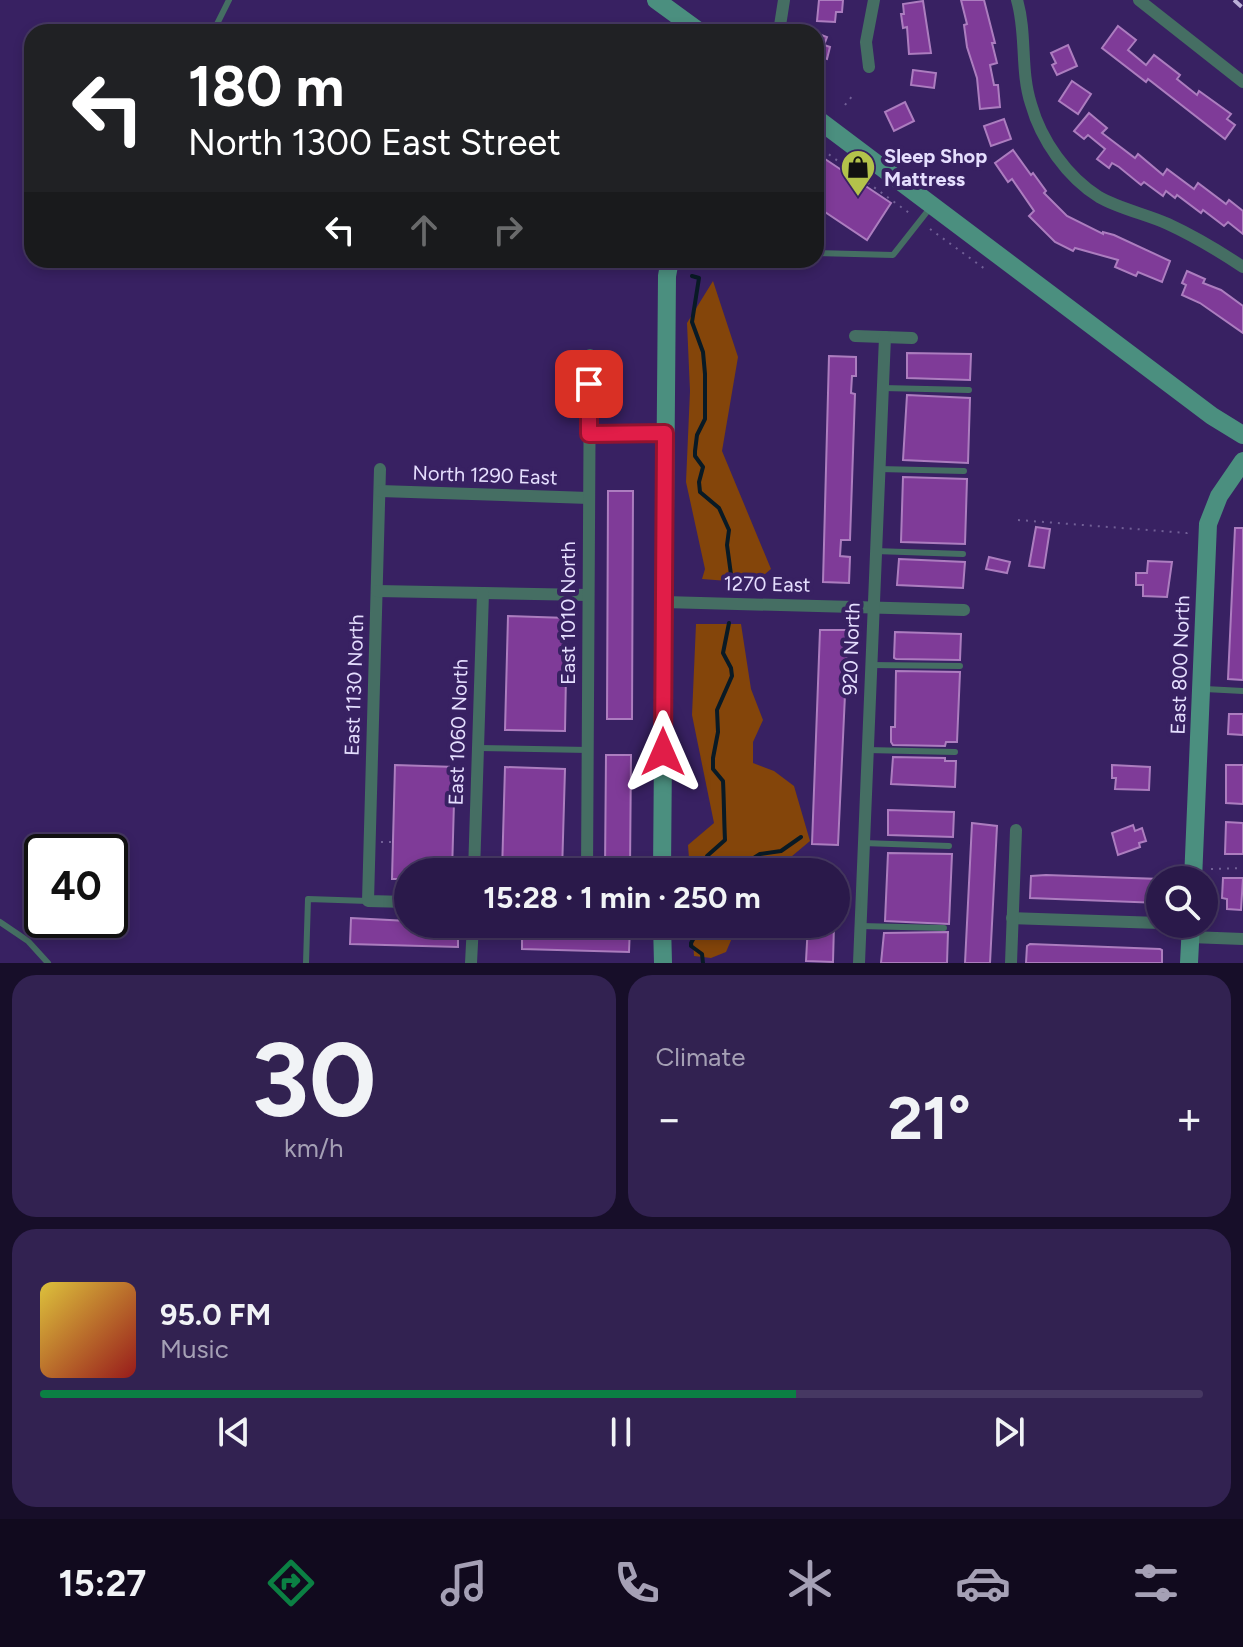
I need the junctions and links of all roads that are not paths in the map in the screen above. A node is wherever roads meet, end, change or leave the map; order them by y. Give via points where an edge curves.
1 (229, 0) edge
2 (656, 0) edge
3 (784, 0) edge
4 (874, 0) edge
5 (1017, 0) edge
6 (1139, 0) edge
7 (217, 24) edge
8 (689, 24) edge
9 (780, 24) edge
10 (869, 67) dead end
11 (1243, 82) edge
12 (824, 124) edge
13 (931, 207) junction
14 (824, 253) edge
15 (1243, 267) edge
16 (668, 268) edge
17 (855, 336) dead end
18 (885, 337) junction
19 (912, 338) dead end
20 (590, 355) dead end
21 (883, 388) junction
22 (969, 390) dead end
23 (665, 433) junction
24 (589, 434) junction
25 (1243, 435) edge
26 (1243, 461) edge
27 (380, 469) dead end
28 (879, 469) junction
29 (964, 471) dead end
30 (380, 491) junction
31 (589, 498) junction
32 (875, 551) junction
33 (963, 554) dead end
34 (377, 591) junction
35 (483, 593) junction
36 (588, 595) junction
37 (664, 602) junction
38 (872, 607) junction
39 (964, 610) dead end
40 (870, 665) junction
41 (960, 666) dead end
42 (1201, 689) junction
43 (1243, 691) edge
44 (477, 748) junction
45 (588, 750) junction
46 (867, 750) junction
47 (955, 752) dead end
48 (1016, 830) dead end
49 (863, 843) junction
50 (949, 846) dead end
51 (474, 858) edge
52 (587, 858) edge
53 (662, 858) edge
54 (1194, 866) edge
55 (368, 901) junction
56 (394, 902) edge
57 (1012, 918) junction
58 (0, 922) edge
59 (1146, 923) edge
60 (860, 926) junction
61 (944, 928) dead end
62 (1218, 933) edge
63 (472, 938) edge
64 (662, 938) edge
65 (1189, 938) edge
66 (1243, 939) edge
67 (48, 963) edge
68 (306, 963) edge
69 (471, 963) edge
70 (663, 963) edge
71 (859, 963) edge
72 (1011, 963) edge
73 (1189, 963) edge

1 - 7 lane
2 - 8 street
3 - 9 street
4 - 10 street via 866,42
5 - 15 street via 1031,107 1065,166 1099,197 1168,224
6 - 11 street
12 - 13 street
13 - 14 lane via 893,255
13 - 25 street
16 - 23 street
17 - 18 street
18 - 19 street
18 - 21 street, 920 North
20 - 24 street, East 1010 North
21 - 22 lane
21 - 28 street, 920 North
23 - 24 street
23 - 37 street
24 - 31 street, East 1010 North
26 - 42 street, East 800 North via 1208,524
27 - 30 street, East 1130 North
28 - 29 lane
28 - 32 street, 920 North
30 - 31 street, North 1290 East
30 - 34 street, East 1130 North
31 - 36 street, East 1010 North
32 - 33 lane
32 - 38 street, 920 North
34 - 35 street
34 - 55 street, East 1130 North
35 - 36 street
35 - 44 street, East 1060 North
36 - 45 street, East 1010 North
37 - 38 street, 1270 East
37 - 53 street
38 - 39 street, 1270 East
38 - 40 street, 920 North
40 - 41 lane
40 - 46 street, 920 North
42 - 43 lane
42 - 54 street, East 800 North
44 - 45 lane
44 - 51 street, East 1060 North
45 - 52 street, East 1010 North
46 - 47 lane
46 - 49 street, 920 North
48 - 57 street
49 - 50 lane
49 - 60 street, 920 North
55 - 56 street
55 - 68 lane via 308,899
57 - 59 street
57 - 72 street
58 - 67 lane
60 - 61 lane
60 - 71 street, 920 North
62 - 66 street
63 - 69 street
64 - 70 street
65 - 73 street

